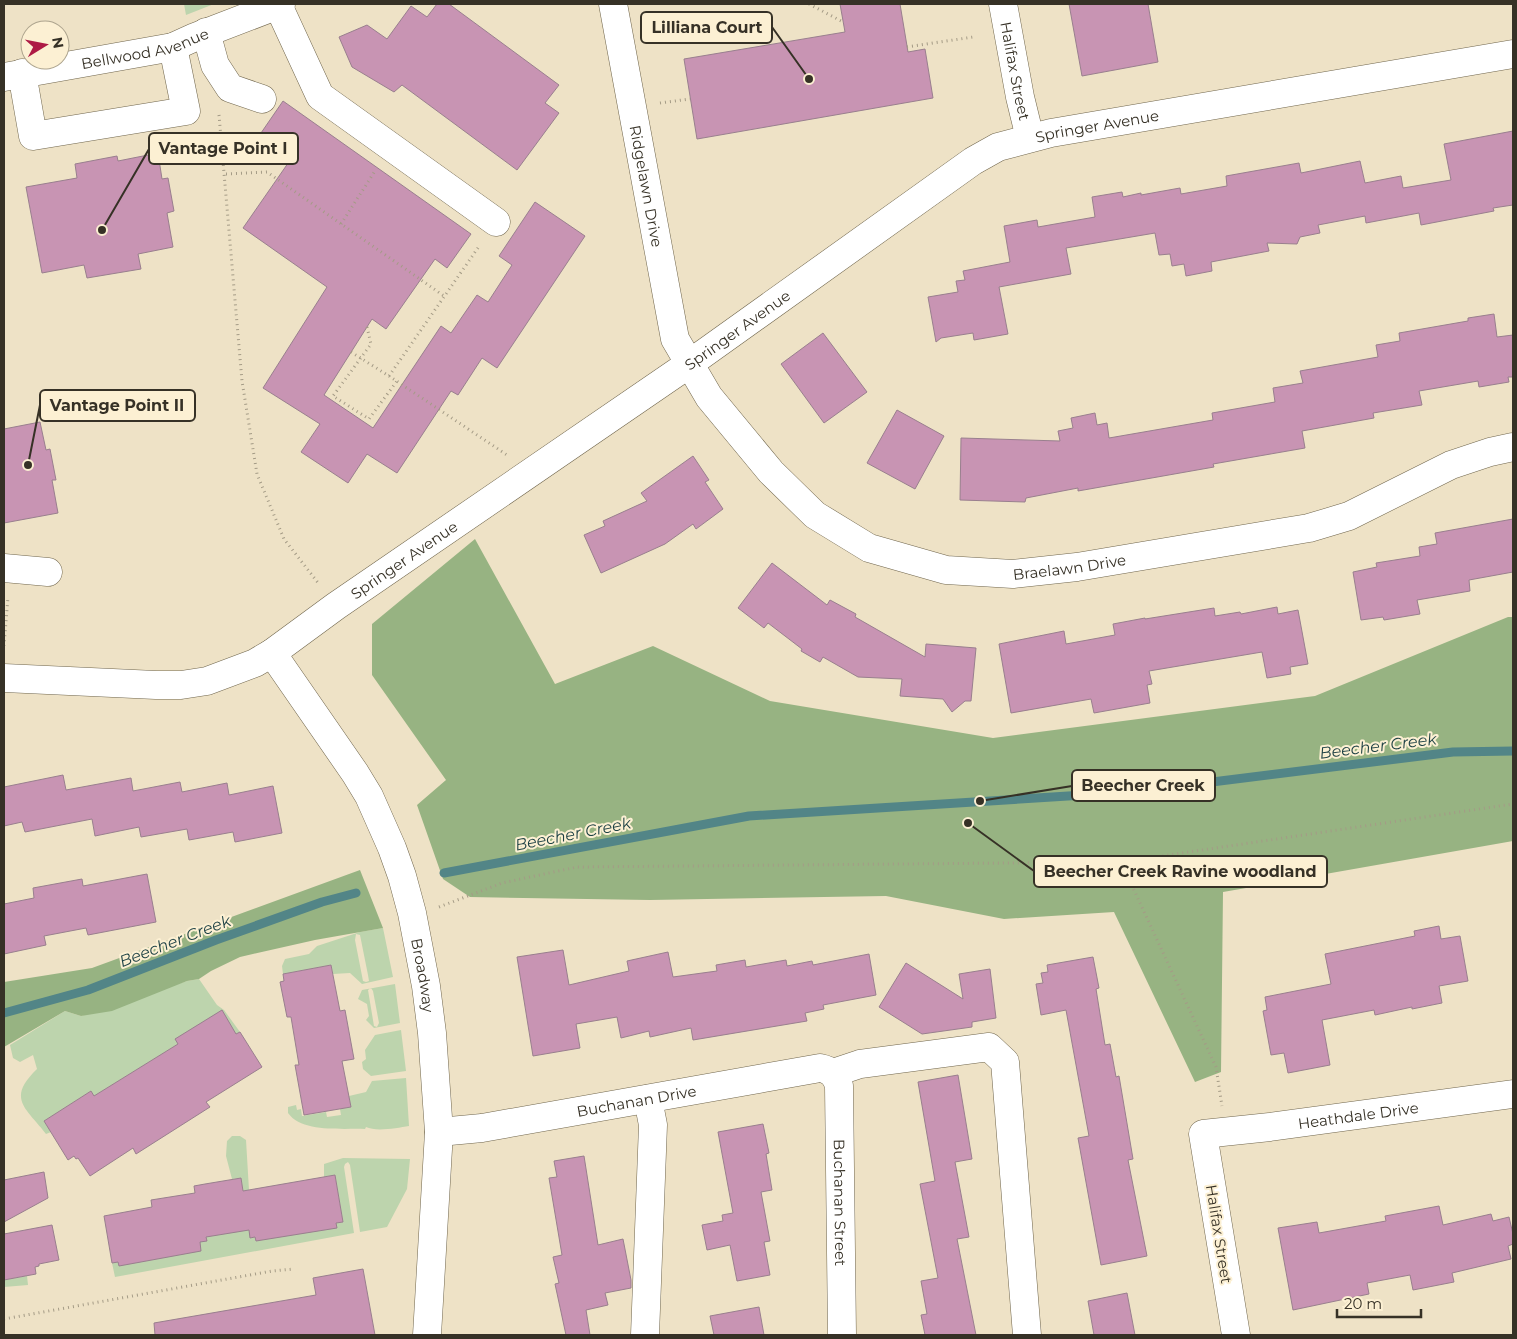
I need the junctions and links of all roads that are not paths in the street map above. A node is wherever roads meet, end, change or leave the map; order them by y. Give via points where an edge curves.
1 (280, 4) edge
2 (613, 4) edge
3 (1003, 4) edge
4 (206, 32) junction
5 (173, 47) junction
6 (1513, 54) edge
7 (13, 75) edge
8 (262, 99) dead end
9 (1030, 138) junction
10 (496, 222) road end
11 (689, 364) junction
12 (1513, 447) edge
13 (48, 572) dead end
14 (6, 580) edge
15 (272, 653) junction
16 (4, 678) edge
17 (833, 1073) junction
18 (1513, 1094) edge
19 (648, 1099) junction
20 (439, 1132) junction
21 (1214, 1132) joint
22 (427, 1335) edge
23 (644, 1335) edge
24 (842, 1335) edge
25 (1027, 1335) edge
26 (1236, 1335) edge

1 - 4 street, Bellwood Avenue
1 - 10 street via 320,96
2 - 11 street, Ridgelawn Drive via 672,327
3 - 9 street, Halifax Street
4 - 5 street, Bellwood Avenue
4 - 8 street via 215,65 230,88
5 - 7 street, Bellwood Avenue
5 - 7 street via 186,111 33,136
6 - 9 street, Springer Avenue
9 - 11 street, Springer Avenue via 998,147 973,161
11 - 12 street, Braelawn Drive via 709,397 771,472 815,515 870,548 946,570 1013,574 1077,567 1309,528 1349,516 1451,465
11 - 15 street, Springer Avenue
13 - 14 street
15 - 16 street, Springer Avenue via 207,681 181,685
15 - 20 street, Broadway via 369,796 402,876 426,986
17 - 19 street, Buchanan Drive via 820,1068
17 - 24 street, Buchanan Street via 839,1086
17 - 25 street via 860,1064 989,1048 1005,1062
18 - 21 street, Heathdale Drive
19 - 20 street, Buchanan Drive via 482,1128
19 - 23 street via 653,1125
20 - 22 street, Broadway
21 - 26 street, Halifax Street

